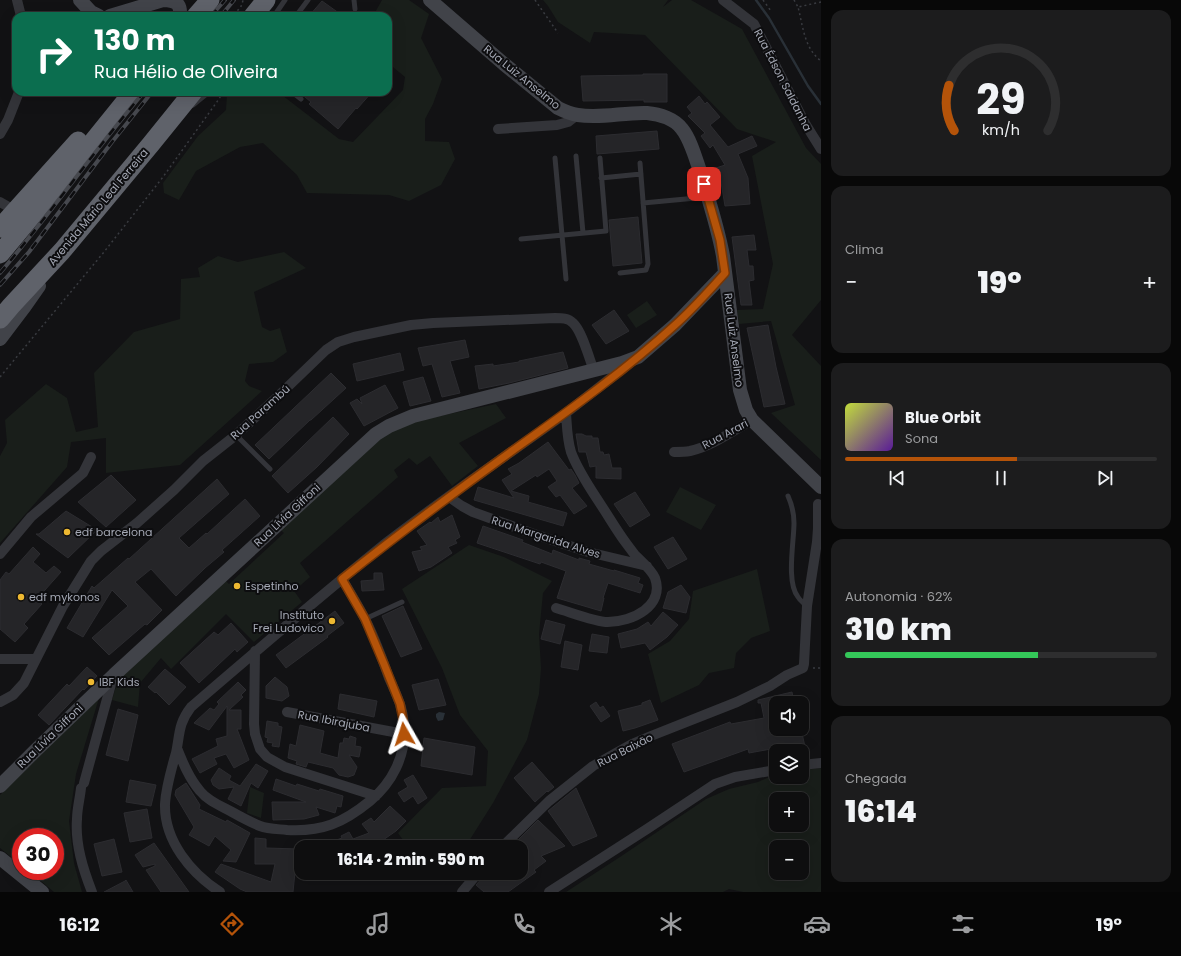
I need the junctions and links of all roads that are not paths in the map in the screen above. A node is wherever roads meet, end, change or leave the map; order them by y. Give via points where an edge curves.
1 (17, 0) edge
2 (80, 0) edge
3 (164, 0) edge
4 (210, 0) edge
5 (266, 0) edge
6 (285, 0) edge
7 (308, 0) edge
8 (354, 0) edge
9 (430, 0) edge
10 (724, 0) edge
11 (354, 9) dead end
12 (20, 12) edge
13 (90, 12) edge
14 (124, 12) edge
15 (180, 12) edge
16 (200, 12) edge
17 (256, 12) edge
18 (277, 12) edge
19 (299, 12) edge
20 (17, 96) edge
21 (120, 96) edge
22 (130, 96) edge
23 (297, 96) edge
24 (301, 99) dead end
25 (191, 100) edge
26 (577, 115) junction
27 (179, 118) dead end
28 (498, 129) dead end
29 (0, 134) edge
30 (151, 144) junction
31 (821, 149) edge
32 (576, 156) dead end
33 (555, 158) dead end
34 (600, 158) dead end
35 (640, 163) dead end
36 (641, 174) junction
37 (601, 178) junction
38 (708, 197) junction
39 (643, 203) junction
40 (6, 208) edge
41 (0, 228) edge
42 (583, 233) junction
43 (562, 236) junction
44 (521, 239) dead end
45 (62, 251) junction
46 (0, 254) edge
47 (620, 273) dead end
48 (725, 273) junction
49 (566, 279) dead end
50 (0, 319) edge
51 (0, 339) edge
52 (638, 356) junction
53 (594, 371) junction
54 (566, 413) junction
55 (752, 420) junction
56 (236, 435) junction
57 (674, 452) dead end
58 (90, 457) dead end
59 (270, 469) dead end
60 (821, 487) edge
61 (788, 496) dead end
62 (449, 497) junction
63 (818, 504) dead end
64 (0, 554) edge
65 (647, 566) junction
66 (342, 579) junction
67 (402, 602) dead end
68 (807, 606) junction
69 (556, 608) dead end
70 (365, 619) junction
71 (255, 651) junction
72 (0, 659) edge
73 (36, 659) junction
74 (114, 675) junction
75 (0, 702) edge
76 (287, 712) dead end
77 (404, 734) junction
78 (177, 748) junction
79 (821, 763) edge
80 (809, 764) edge
81 (769, 771) edge
82 (0, 786) edge
83 (376, 796) junction
84 (509, 840) edge
85 (0, 858) edge
86 (472, 880) edge
87 (42, 892) edge
88 (92, 892) edge
89 (220, 892) edge
90 (462, 892) edge
91 (549, 892) edge

1 - 12 street
2 - 13 street
3 - 14 street
3 - 15 street via 175,2
4 - 16 highway
5 - 17 highway
6 - 18 lane
7 - 19 lane
8 - 11 lane
9 - 26 street, Rua Luiz Anselmo via 558,108
10 - 31 street, Rua Édson Saldanha via 754,24
20 - 29 street
21 - 40 highway
22 - 46 highway
23 - 24 lane
25 - 30 highway, Avenida Mário Leal Ferreira
26 - 28 street via 568,122 557,125
26 - 38 street, Rua Luiz Anselmo via 648,113 673,120 688,140
27 - 30 lane
30 - 45 highway, Avenida Mário Leal Ferreira
32 - 42 lane
33 - 43 lane
34 - 37 lane
35 - 36 lane
36 - 37 lane
36 - 39 lane
37 - 42 lane via 606,231
38 - 39 lane
38 - 48 street, Rua Luiz Anselmo via 720,240
39 - 47 lane via 648,264 646,270
40 - 41 highway
42 - 43 lane
43 - 44 lane
43 - 49 lane
45 - 50 highway, Avenida Mário Leal Ferreira
45 - 51 street
48 - 52 street, Rua Lívia Giffoni via 675,325
48 - 55 street, Rua Luiz Anselmo via 740,390
52 - 53 street, Rua Lívia Giffoni
52 - 54 street
53 - 56 street, Rua Parambú via 579,330 573,322 565,318 411,325 338,342 326,350
53 - 74 street, Rua Lívia Giffoni via 413,416 388,426 376,434
54 - 62 street
54 - 65 street via 567,438 576,463 624,540
55 - 57 street, Rua Arari via 705,446 691,451
55 - 60 street, Rua Luiz Anselmo
56 - 59 lane
56 - 73 street, Rua Parambú via 203,461 174,490 91,561 63,606
58 - 64 street via 82,473 31,517
61 - 68 lane via 794,517 793,583 797,597
62 - 65 street, Rua Margarida Alves via 474,512 532,533 588,552
62 - 66 street
63 - 68 street via 818,535
65 - 69 street via 657,585 656,594 654,602 636,616 608,622
66 - 70 street
66 - 71 street
67 - 70 lane
68 - 84 street, Rua Baixão via 803,668 738,702 651,736 593,766 549,801
70 - 77 street via 400,704
71 - 78 street via 190,707 180,724
71 - 83 street via 255,734 266,757 285,767
72 - 73 street
73 - 75 street, Rua Parambú via 24,683 13,695
74 - 82 street, Rua Lívia Giffoni
74 - 88 street via 83,786 77,819 78,845
76 - 77 street, Rua Ibirajuba
77 - 83 street via 395,770
78 - 83 street via 184,767 200,791 208,798 261,826 274,829 315,830 344,820
78 - 89 street via 166,794 165,815 168,827 178,851 199,875
79 - 80 street
81 - 91 street via 735,777 714,784
85 - 87 street
86 - 90 street

